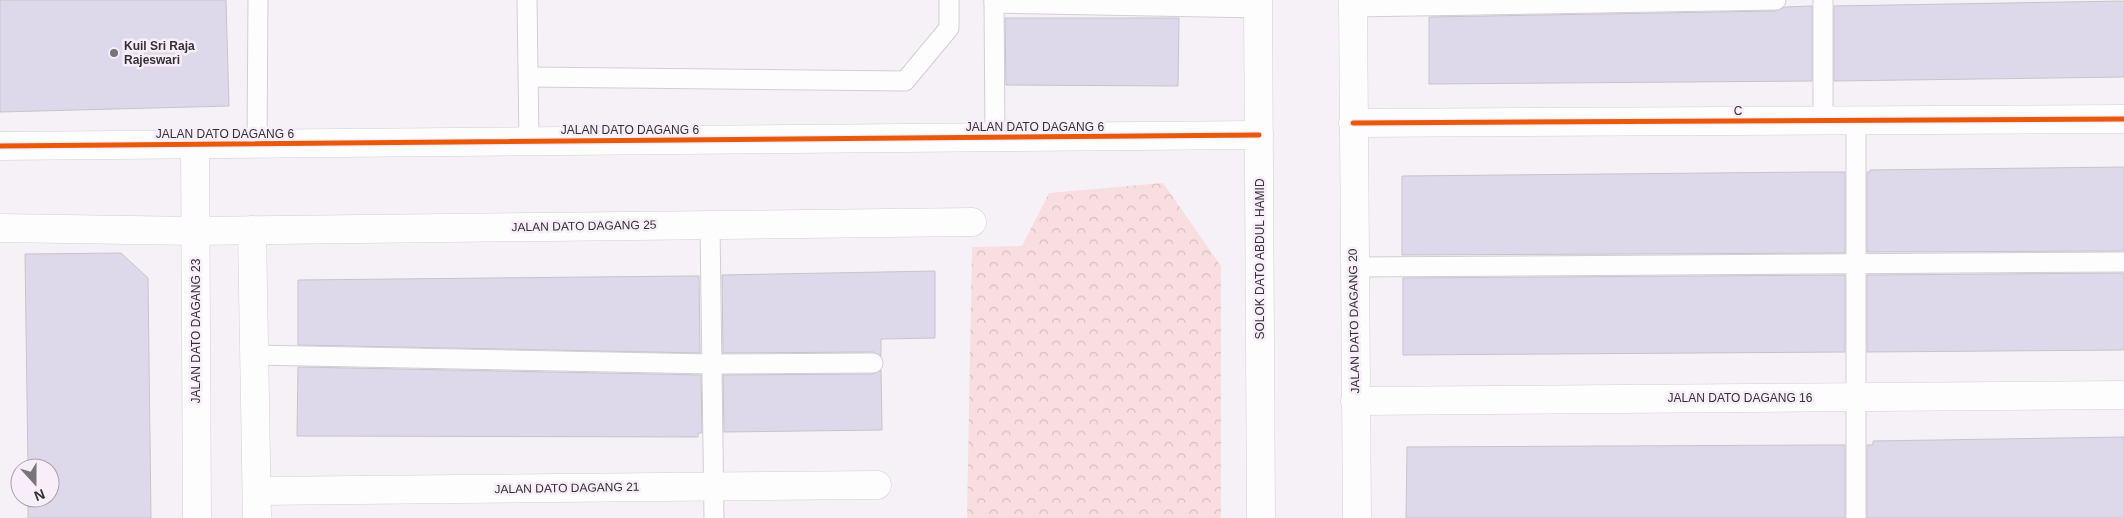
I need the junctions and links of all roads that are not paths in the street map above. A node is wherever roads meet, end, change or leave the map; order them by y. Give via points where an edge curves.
1 (258, 0) edge
2 (527, 0) edge
3 (949, 0) edge
4 (1776, 0) edge
5 (1823, 0) edge
6 (994, 2) edge
7 (1258, 4) edge
8 (1353, 4) edge
9 (528, 77) junction
10 (2124, 118) edge
11 (1856, 120) junction
12 (1823, 121) junction
13 (1352, 123) junction
14 (1259, 135) junction
15 (995, 137) junction
16 (529, 141) junction
17 (195, 144) junction
18 (257, 144) junction
19 (0, 146) edge
20 (972, 222) dead end
21 (710, 225) junction
22 (0, 228) edge
23 (252, 230) junction
24 (195, 232) junction
25 (2124, 262) edge
26 (1856, 264) junction
27 (1354, 267) junction
28 (255, 355) junction
29 (873, 363) dead end
30 (712, 364) junction
31 (2124, 395) edge
32 (1856, 397) junction
33 (1355, 400) junction
34 (877, 485) dead end
35 (713, 486) junction
36 (257, 490) junction
37 (197, 518) edge
38 (257, 518) edge
39 (714, 518) edge
40 (1261, 518) edge
41 (1357, 518) edge
42 (1856, 518) edge

1 - 18 lane
2 - 9 lane
3 - 9 lane via 949,28 905,81
4 - 8 lane
5 - 12 lane
6 - 7 lane
6 - 15 lane
7 - 14 street, SOLOK DATO ABDUL HAMID
8 - 13 street, JALAN DATO DAGANG 20
9 - 16 lane
10 - 11 street, C
11 - 12 street, C
11 - 26 lane
12 - 13 street, C
13 - 27 street, JALAN DATO DAGANG 20
14 - 15 street, JALAN DATO DAGANG 6
14 - 40 street, SOLOK DATO ABDUL HAMID
15 - 16 street, JALAN DATO DAGANG 6
16 - 18 street, JALAN DATO DAGANG 6
17 - 18 street, JALAN DATO DAGANG 6
17 - 19 street, JALAN DATO DAGANG 6
17 - 24 street, JALAN DATO DAGANG 23
20 - 21 street, JALAN DATO DAGANG 25
21 - 23 street, JALAN DATO DAGANG 25
21 - 30 lane
22 - 24 street, JALAN DATO DAGANG 25
23 - 24 street, JALAN DATO DAGANG 25
23 - 28 street
24 - 37 street, JALAN DATO DAGANG 23
25 - 26 lane
26 - 27 lane
26 - 32 lane
27 - 33 street, JALAN DATO DAGANG 20
28 - 30 lane
28 - 36 street
29 - 30 lane
30 - 35 lane
31 - 32 street, JALAN DATO DAGANG 16
32 - 33 street, JALAN DATO DAGANG 16
32 - 42 lane
33 - 41 street, JALAN DATO DAGANG 20
34 - 35 street, JALAN DATO DAGANG 21
35 - 36 street, JALAN DATO DAGANG 21
35 - 39 lane
36 - 38 street

